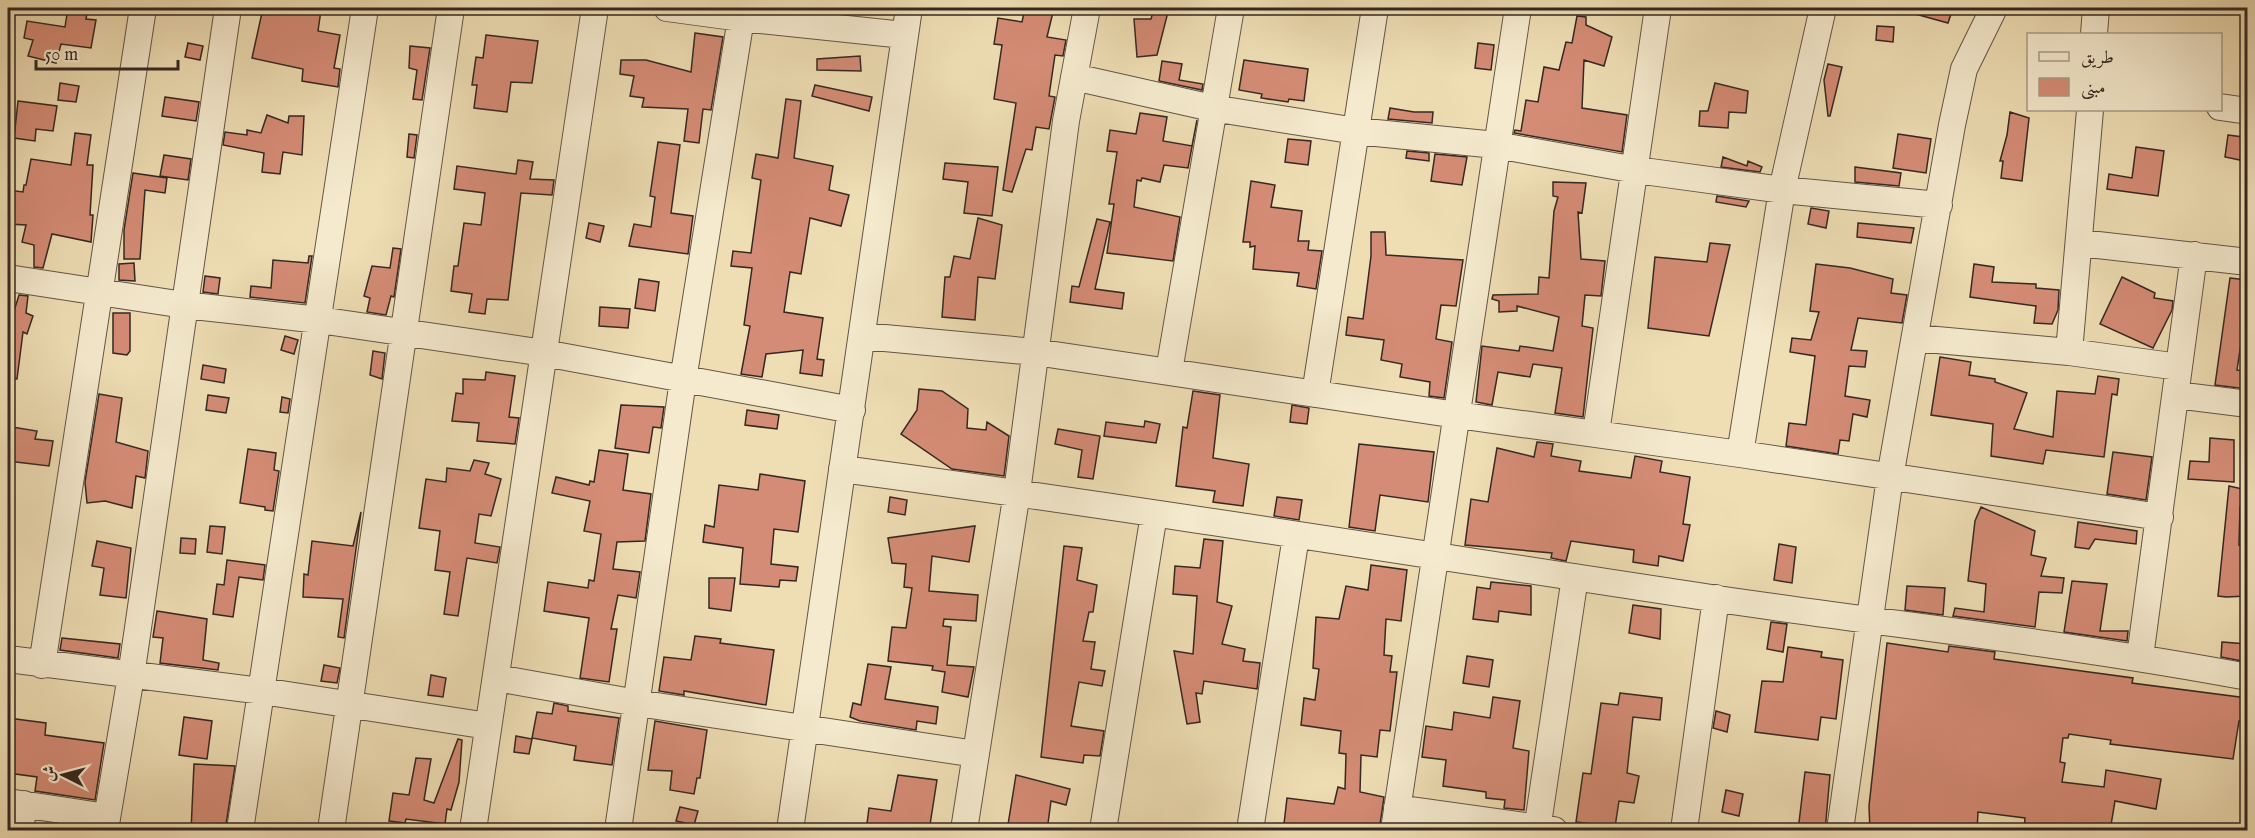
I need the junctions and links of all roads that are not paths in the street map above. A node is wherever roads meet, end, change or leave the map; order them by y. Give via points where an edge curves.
1 (143, 8) edge
2 (228, 8) edge
3 (365, 8) edge
4 (451, 8) edge
5 (595, 8) edge
6 (667, 8) edge
7 (909, 8) edge
8 (1087, 8) edge
9 (1231, 8) edge
10 (1375, 8) edge
11 (1518, 8) edge
12 (1658, 8) edge
13 (1823, 8) edge
14 (1994, 8) edge
15 (2096, 8) edge
16 (741, 18) junction
17 (2094, 33) edge
18 (904, 35) junction
19 (1074, 78) junction
20 (2222, 107) edge
21 (1212, 108) junction
22 (2090, 111) edge
23 (2247, 111) edge
24 (1356, 131) junction
25 (1496, 145) junction
26 (1636, 170) junction
27 (1782, 190) junction
28 (1939, 205) junction
29 (2080, 243) junction
30 (2194, 255) junction
31 (2247, 262) edge
32 (8, 278) edge
33 (101, 291) junction
34 (184, 305) junction
35 (319, 320) junction
36 (405, 332) junction
37 (863, 336) junction
38 (1915, 338) junction
39 (1035, 352) junction
40 (2069, 352) junction
41 (544, 353) junction
42 (2179, 367) junction
43 (1169, 371) junction
44 (683, 380) junction
45 (1315, 394) junction
46 (2176, 395) junction
47 (2247, 405) edge
48 (852, 410) junction
49 (1457, 415) junction
50 (1596, 433) junction
51 (1740, 453) junction
52 (842, 469) junction
53 (1890, 477) junction
54 (1017, 492) junction
55 (1154, 514) junction
56 (2160, 517) junction
57 (1296, 536) junction
58 (1434, 556) junction
59 (1575, 577) junction
60 (1716, 598) junction
61 (1868, 621) junction
62 (2140, 657) junction
63 (8, 659) edge
64 (42, 664) junction
65 (131, 676) junction
66 (2247, 677) edge
67 (497, 678) junction
68 (262, 691) junction
69 (637, 703) junction
70 (350, 704) junction
71 (488, 726) junction
72 (805, 728) junction
73 (976, 754) junction
74 (16, 803) edge
75 (1396, 819) edge
76 (106, 824) edge
77 (1543, 830) edge
78 (20, 831) edge
79 (240, 831) edge
80 (331, 831) edge
81 (473, 831) edge
82 (618, 831) edge
83 (790, 831) edge
84 (964, 831) edge
85 (1103, 831) edge
86 (1250, 831) edge
87 (1684, 831) edge
88 (1840, 831) edge

1 - 33 street
2 - 34 street
3 - 35 street
4 - 36 street
5 - 41 street
6 - 16 street
7 - 18 street
8 - 19 street
9 - 21 street
10 - 24 street
11 - 25 street
12 - 26 street
13 - 27 street
14 - 28 street via 1964,69
15 - 17 street
16 - 18 street
16 - 44 street
18 - 37 street
19 - 21 street
19 - 39 street
20 - 23 street
21 - 24 street
21 - 43 street
22 - 29 street
24 - 25 street
24 - 45 street
25 - 26 street
25 - 49 street
26 - 27 street
26 - 50 street
27 - 28 street
27 - 51 street
28 - 38 street
29 - 30 street
29 - 40 street
30 - 31 street
30 - 42 street
32 - 33 street
33 - 34 street
33 - 64 street
34 - 35 street
34 - 65 street
35 - 36 street
35 - 68 street
36 - 41 street
36 - 70 street
37 - 39 street
37 - 48 street
38 - 40 street
38 - 53 street
39 - 43 street
39 - 54 street
40 - 42 street
41 - 44 street
41 - 67 street
42 - 46 street
43 - 45 street
44 - 48 street
44 - 69 street
45 - 49 street
46 - 47 street
46 - 56 street
48 - 52 street
49 - 50 street
49 - 58 street
50 - 51 street
51 - 53 street
52 - 54 street
52 - 72 street
53 - 56 street
53 - 61 street
54 - 55 street
54 - 73 street
55 - 57 street
55 - 85 street
56 - 62 street
57 - 58 street
57 - 86 street
58 - 59 street
58 - 75 street
59 - 60 street
59 - 77 street
60 - 61 street
60 - 87 street
61 - 62 street
61 - 88 street
62 - 66 street
63 - 64 street
64 - 65 street
65 - 68 street
65 - 76 street
67 - 69 street
67 - 71 street
68 - 70 street
68 - 79 street
69 - 72 street
69 - 82 street
70 - 71 street
70 - 80 street
71 - 81 street
72 - 73 street
72 - 83 street
73 - 84 street
74 - 76 street
74 - 78 street
75 - 77 street

